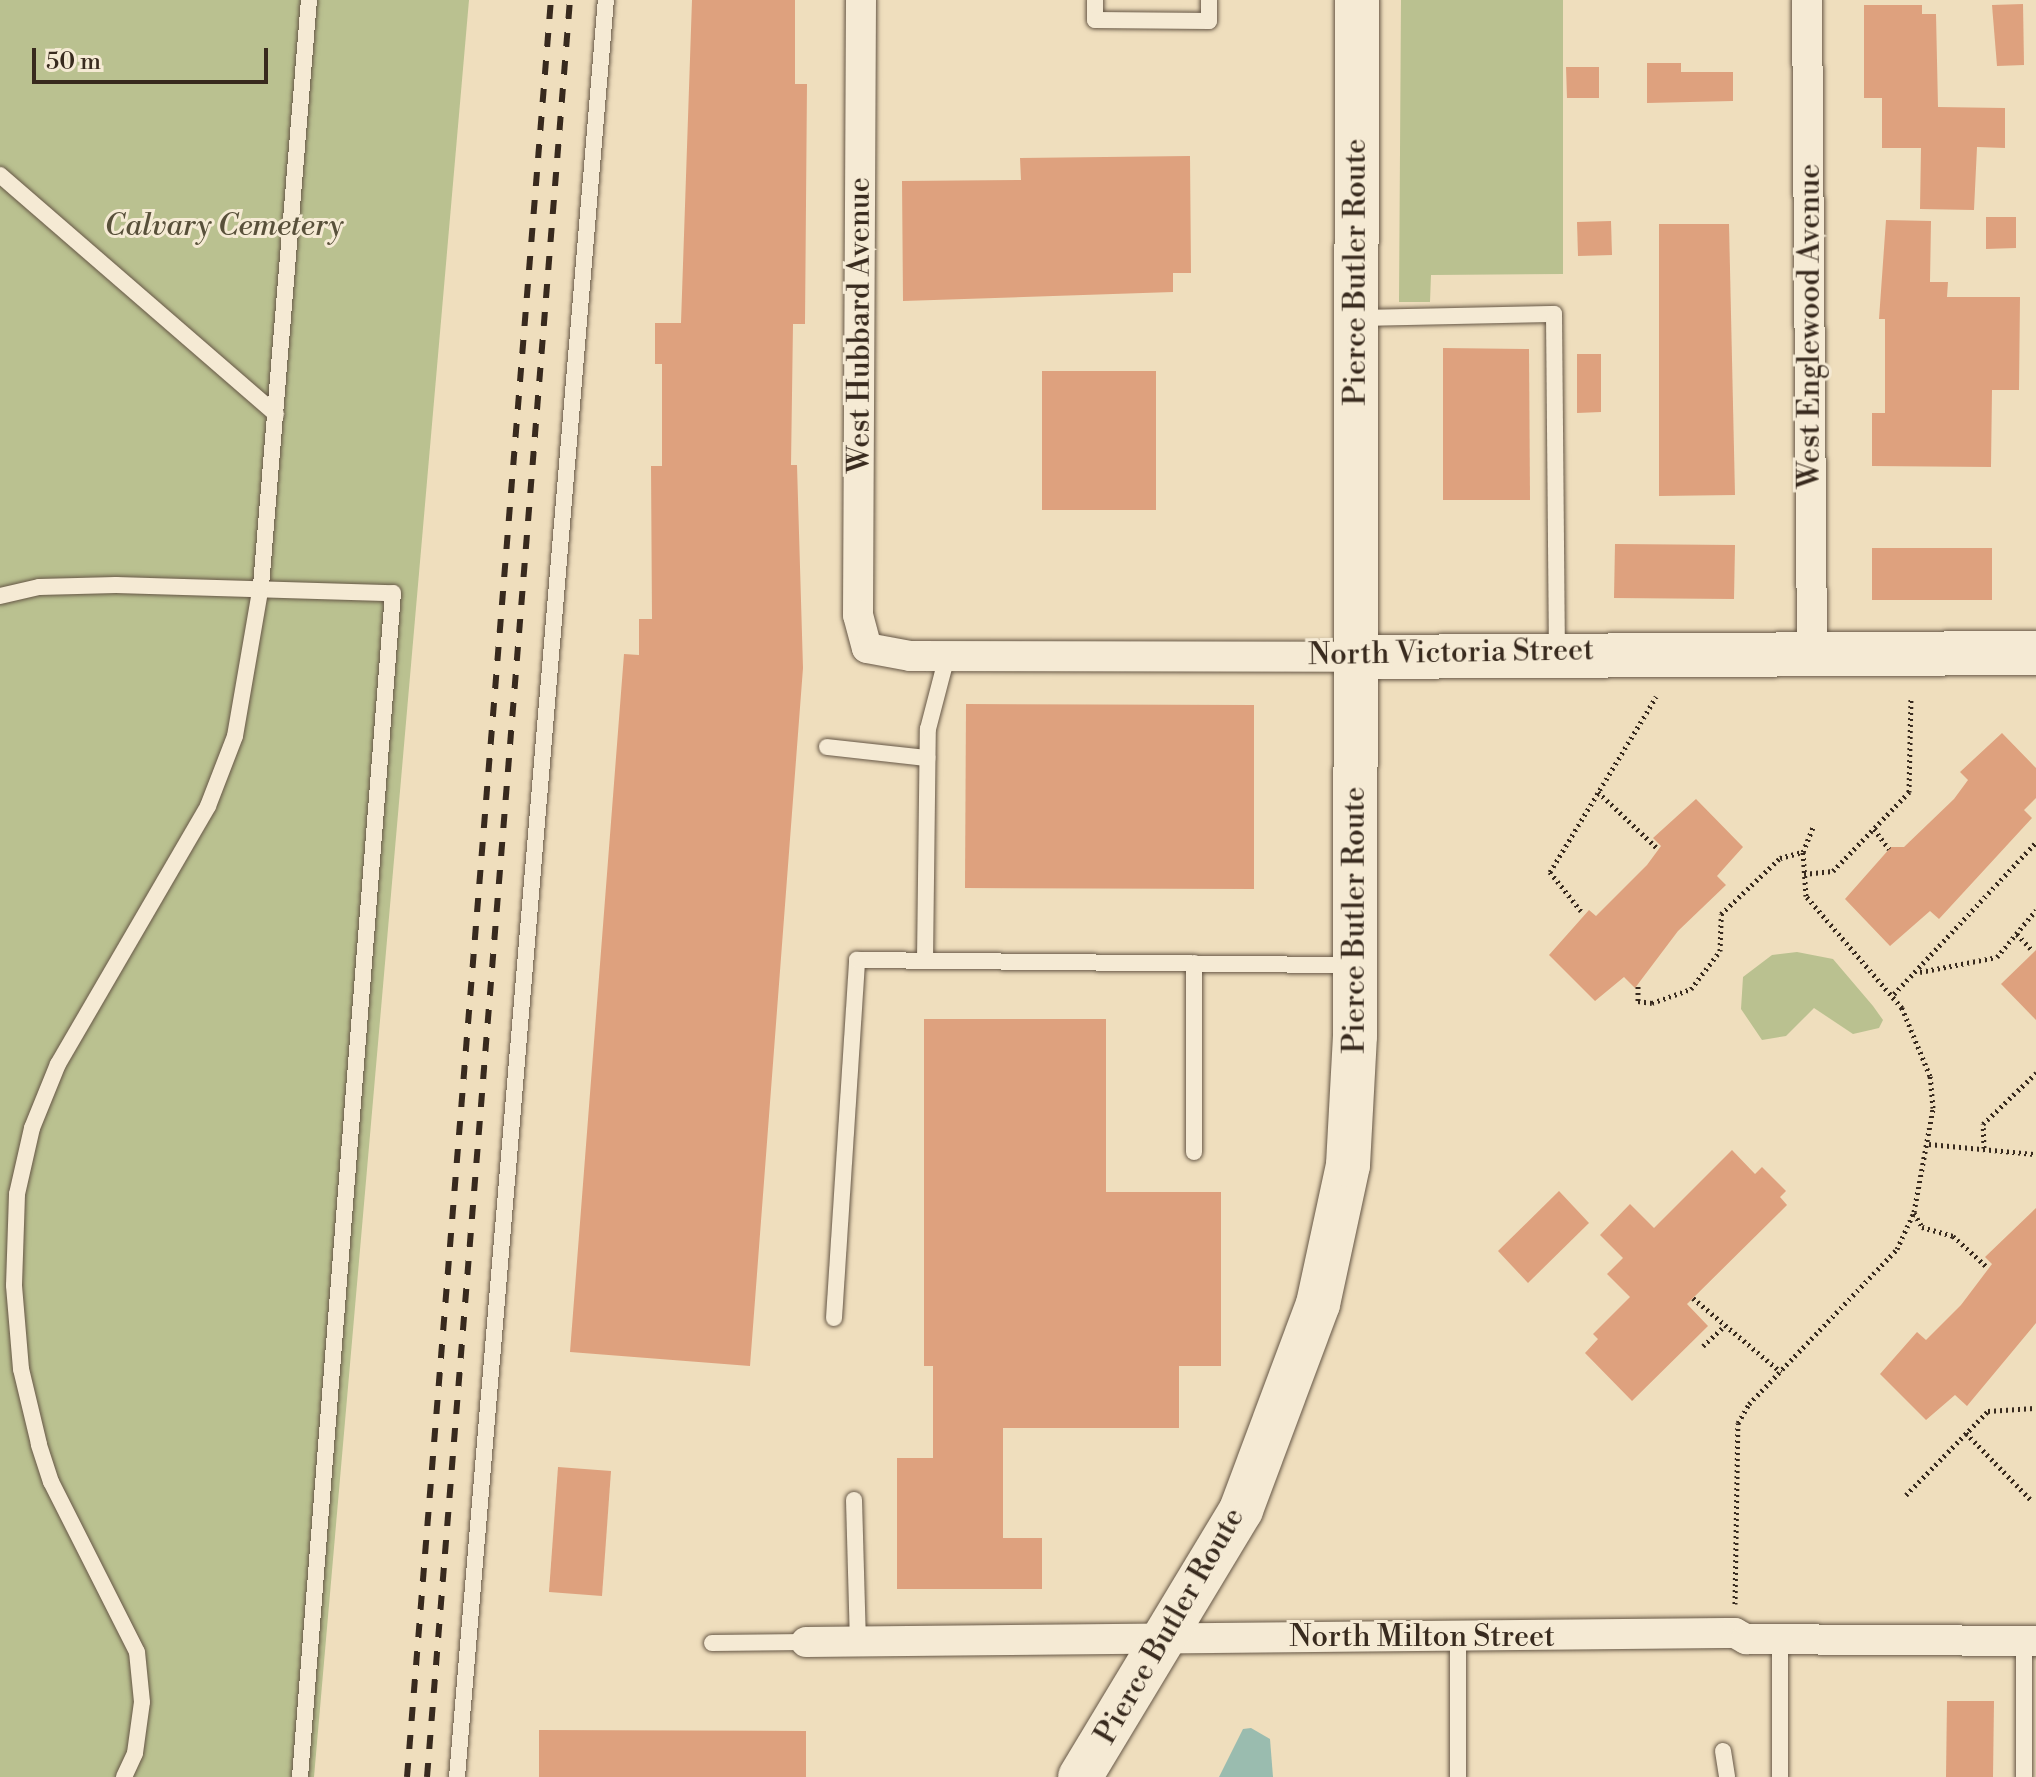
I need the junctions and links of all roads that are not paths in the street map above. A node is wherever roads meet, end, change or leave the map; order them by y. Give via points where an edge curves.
1 (309, 0) edge
2 (606, 0) edge
3 (861, 0) edge
4 (1095, 0) edge
5 (1209, 0) edge
6 (1357, 0) edge
7 (1807, 0) edge
8 (0, 175) edge
9 (1355, 318) junction
10 (276, 414) junction
11 (261, 586) junction
12 (0, 596) edge
13 (867, 648) joint
14 (1557, 651) junction
15 (1812, 652) junction
16 (2036, 653) edge
17 (947, 656) junction
18 (1356, 657) junction
19 (827, 747) dead end
20 (927, 758) junction
21 (925, 961) junction
22 (1194, 963) junction
23 (1355, 965) junction
24 (1194, 1152) dead end
25 (834, 1318) dead end
26 (854, 1500) dead end
27 (1171, 1635) junction
28 (1458, 1638) junction
29 (1780, 1639) junction
30 (858, 1640) junction
31 (2030, 1641) edge
32 (806, 1642) joint
33 (712, 1643) dead end
34 (1723, 1751) dead end
35 (124, 1777) edge
36 (300, 1777) edge
37 (457, 1777) edge
38 (1080, 1777) edge
39 (1458, 1777) edge
40 (1727, 1777) edge
41 (1780, 1777) edge
42 (2024, 1777) edge

1 - 10 lane
2 - 37 lane
3 - 13 street, West Hubbard Avenue via 858,615
4 - 5 lane via 1095,20 1194,21 1209,21
6 - 9 main road, Pierce Butler Route
7 - 15 street, West Englewood Avenue
8 - 10 lane
9 - 14 lane via 1554,314
9 - 18 main road, Pierce Butler Route
10 - 11 lane
11 - 12 lane via 39,587
11 - 35 lane via 235,736 208,806 58,1064 32,1128 17,1194 21,1369 39,1444 51,1482 137,1652 142,1702
11 - 36 lane via 393,593
13 - 17 street, North Victoria Street
14 - 15 main road, North Victoria Street
14 - 18 main road, North Victoria Street
15 - 16 main road, North Victoria Street
17 - 18 street, North Victoria Street
17 - 20 lane via 928,729
18 - 23 main road, Pierce Butler Route
19 - 20 lane
20 - 21 lane
21 - 22 lane
21 - 25 lane via 857,960
22 - 23 lane
22 - 24 lane
23 - 27 main road, Pierce Butler Route via 1348,1165 1318,1304 1241,1510
26 - 30 lane
27 - 28 street, North Milton Street
27 - 30 street, North Milton Street
27 - 38 main road, Pierce Butler Route
28 - 29 street, North Milton Street via 1735,1633
28 - 39 lane
29 - 31 street, North Milton Street
29 - 41 lane
30 - 32 street, North Milton Street
31 - 42 lane
32 - 33 lane
34 - 40 lane

